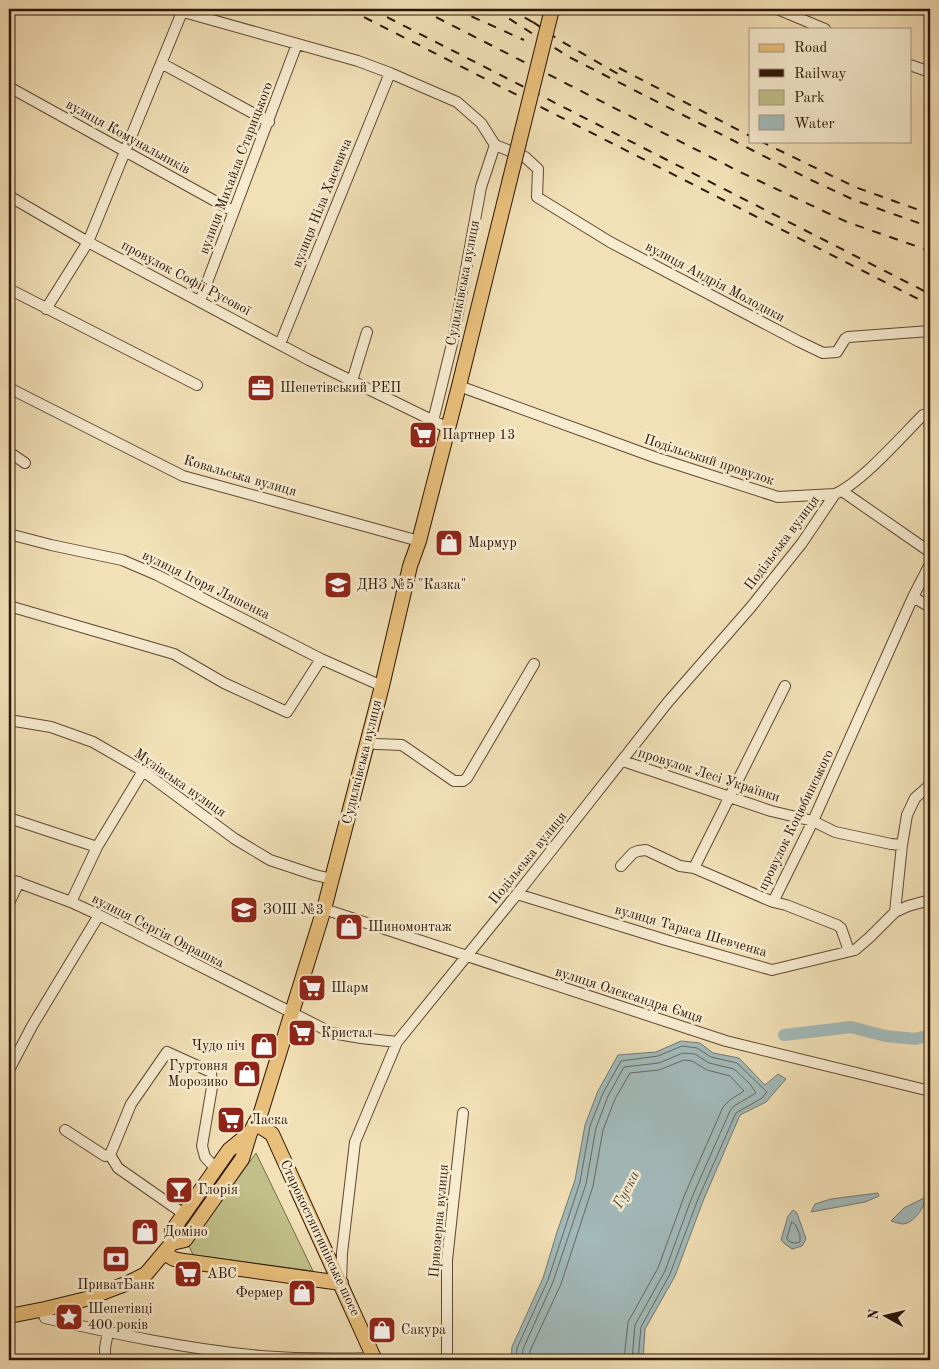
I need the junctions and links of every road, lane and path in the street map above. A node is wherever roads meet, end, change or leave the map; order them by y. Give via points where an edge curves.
1 (552, 9) edge
2 (777, 9) edge
3 (177, 10) edge
4 (823, 28) edge
5 (297, 44) junction
6 (161, 63) junction
7 (912, 65) edge
8 (930, 72) edge
9 (390, 73) junction
10 (9, 87) edge
11 (269, 122) junction
12 (495, 145) junction
13 (125, 152) junction
14 (9, 196) edge
15 (234, 211) junction
16 (88, 242) junction
17 (9, 289) edge
18 (200, 301) junction
19 (46, 309) junction
20 (930, 331) edge
21 (367, 332) dead end
22 (280, 344) junction
23 (352, 381) junction
24 (197, 385) dead end
25 (459, 386) junction
26 (10, 391) edge
27 (928, 413) edge
28 (434, 421) junction
29 (448, 428) junction
30 (9, 452) edge
31 (25, 463) dead end
32 (839, 493) junction
33 (9, 534) edge
34 (419, 541) junction
35 (930, 552) edge
36 (930, 564) edge
37 (913, 597) junction
38 (9, 606) edge
39 (930, 606) edge
40 (321, 659) junction
41 (534, 664) dead end
42 (382, 686) junction
43 (785, 686) dead end
44 (9, 720) edge
45 (367, 742) junction
46 (623, 761) junction
47 (142, 771) junction
48 (930, 785) edge
49 (730, 798) junction
50 (9, 818) edge
51 (813, 821) junction
52 (902, 845) junction
53 (97, 847) junction
54 (621, 866) dead end
55 (694, 868) junction
56 (9, 879) edge
57 (332, 879) junction
58 (19, 882) junction
59 (517, 894) junction
60 (930, 900) edge
61 (71, 902) junction
62 (772, 902) junction
63 (9, 903) edge
64 (324, 909) junction
65 (894, 912) junction
66 (99, 915) junction
67 (849, 951) junction
68 (465, 956) junction
69 (292, 1014) junction
70 (397, 1042) junction
71 (9, 1070) edge
72 (930, 1091) edge
73 (463, 1113) dead end
74 (253, 1128) junction
75 (65, 1130) dead end
76 (110, 1155) junction
77 (216, 1169) junction
78 (184, 1214) junction
79 (168, 1248) junction
80 (341, 1283) junction
81 (42, 1310) junction
82 (9, 1316) edge
83 (108, 1332) junction
84 (355, 1359) edge
85 (375, 1359) edge
86 (105, 1360) edge
87 (448, 1360) edge

1 - 25 main road, Судилківська вулиця, bridge
2 - 4 street
3 - 5 street
3 - 6 street
5 - 9 street
5 - 11 street, вулиця Михайла Старицького
6 - 11 street
6 - 13 street
7 - 8 street
9 - 12 street via 457,102 482,123
9 - 22 street, вулиця Ніла Хасевича
10 - 13 street, вулиця Комунальників
11 - 15 street, вулиця Михайла Старицького
12 - 20 street, вулиця Андрія Молодики via 525,157 538,169 536,197 610,242 823,353 837,352 848,337
12 - 28 street, Судилківська вулиця via 481,187 453,340
13 - 15 street, вулиця Комунальників
13 - 16 street
14 - 16 street, провулок Софії Русової
15 - 18 street, вулиця Михайла Старицького
16 - 18 street, провулок Софії Русової
16 - 19 street
17 - 19 street
18 - 22 street, провулок Софії Русової
19 - 24 street
21 - 23 street
22 - 23 street, провулок Софії Русової
23 - 28 street, провулок Софії Русової
25 - 29 main road, Судилківська вулиця
25 - 32 street, Подільський провулок via 657,458 778,496
26 - 34 street, Ковальська вулиця via 183,476
27 - 32 street
28 - 29 street, провулок Софії Русової
29 - 34 main road, Судилківська вулиця
30 - 31 street
32 - 35 street
32 - 46 street, Подільська вулиця via 762,593 668,702
33 - 40 street, вулиця Ігоря Ляшенка via 122,560
34 - 42 main road, Судилківська вулиця via 410,566
36 - 37 street, провулок Коцюбинського
37 - 39 street
37 - 51 street, провулок Коцюбинського
38 - 40 street via 174,654 224,683 288,712
40 - 42 street, вулиця Ігоря Ляшенка
41 - 45 street via 463,781 454,781 402,745
42 - 45 main road, Судилківська вулиця
43 - 49 street
44 - 47 street, Музівська вулиця via 72,733
45 - 57 main road, Судилківська вулиця
46 - 49 street, провулок Лесі Українки
46 - 59 street, Подільська вулиця
47 - 53 street
47 - 57 street, Музівська вулиця via 235,839 270,860
48 - 52 street via 912,802
49 - 51 street, провулок Лесі Українки
49 - 55 street
50 - 53 street
51 - 52 street, провулок Лесі Українки via 834,832
51 - 62 street, провулок Коцюбинського
52 - 65 street
53 - 61 street
54 - 55 street, провулок Коцюбинського via 633,853 642,850 680,866
55 - 62 street, провулок Коцюбинського
56 - 58 street, вулиця Сергія Оврашка
57 - 64 main road, Судилківська вулиця
58 - 61 street, вулиця Сергія Оврашка
58 - 63 street
59 - 67 street, вулиця Тараса Шевченка via 772,970
59 - 68 street, Подільська вулиця
60 - 65 street, вулиця Тараса Шевченка
61 - 66 street, вулиця Сергія Оврашка
62 - 67 street via 837,925
64 - 68 street, вулиця Олександра Ємця
64 - 69 main road, Судилківська вулиця
65 - 67 street, вулиця Тараса Шевченка via 864,943
66 - 69 street, вулиця Сергія Оврашка
66 - 71 street
68 - 70 street, Подільська вулиця
68 - 72 street, вулиця Олександра Ємця via 726,1041
69 - 70 street, вулиця Сергія Оврашка via 332,1033
69 - 74 main road, Судилківська вулиця
70 - 80 street, Подільська вулиця via 355,1142
73 - 87 street, Приозерна вулиця via 447,1260
74 - 77 main road, Судилківська вулиця via 229,1150
74 - 79 main road, Судилківська вулиця via 242,1159 185,1240
74 - 80 main road, Старокостянтинівське шосе via 272,1134
75 - 76 street via 105,1156
76 - 77 street via 131,1104 167,1052 211,1072 212,1087 202,1146 205,1157
76 - 78 street via 118,1168
77 - 78 main road, Судилківська вулиця
78 - 79 main road, Судилківська вулиця via 172,1231
79 - 80 main road via 174,1259
79 - 81 main road via 146,1274 128,1283 86,1299
80 - 85 main road, Старокостянтинівське шосе
81 - 82 main road
81 - 83 street via 45,1318
83 - 84 street via 260,1356
83 - 86 street
84 - 85 street

